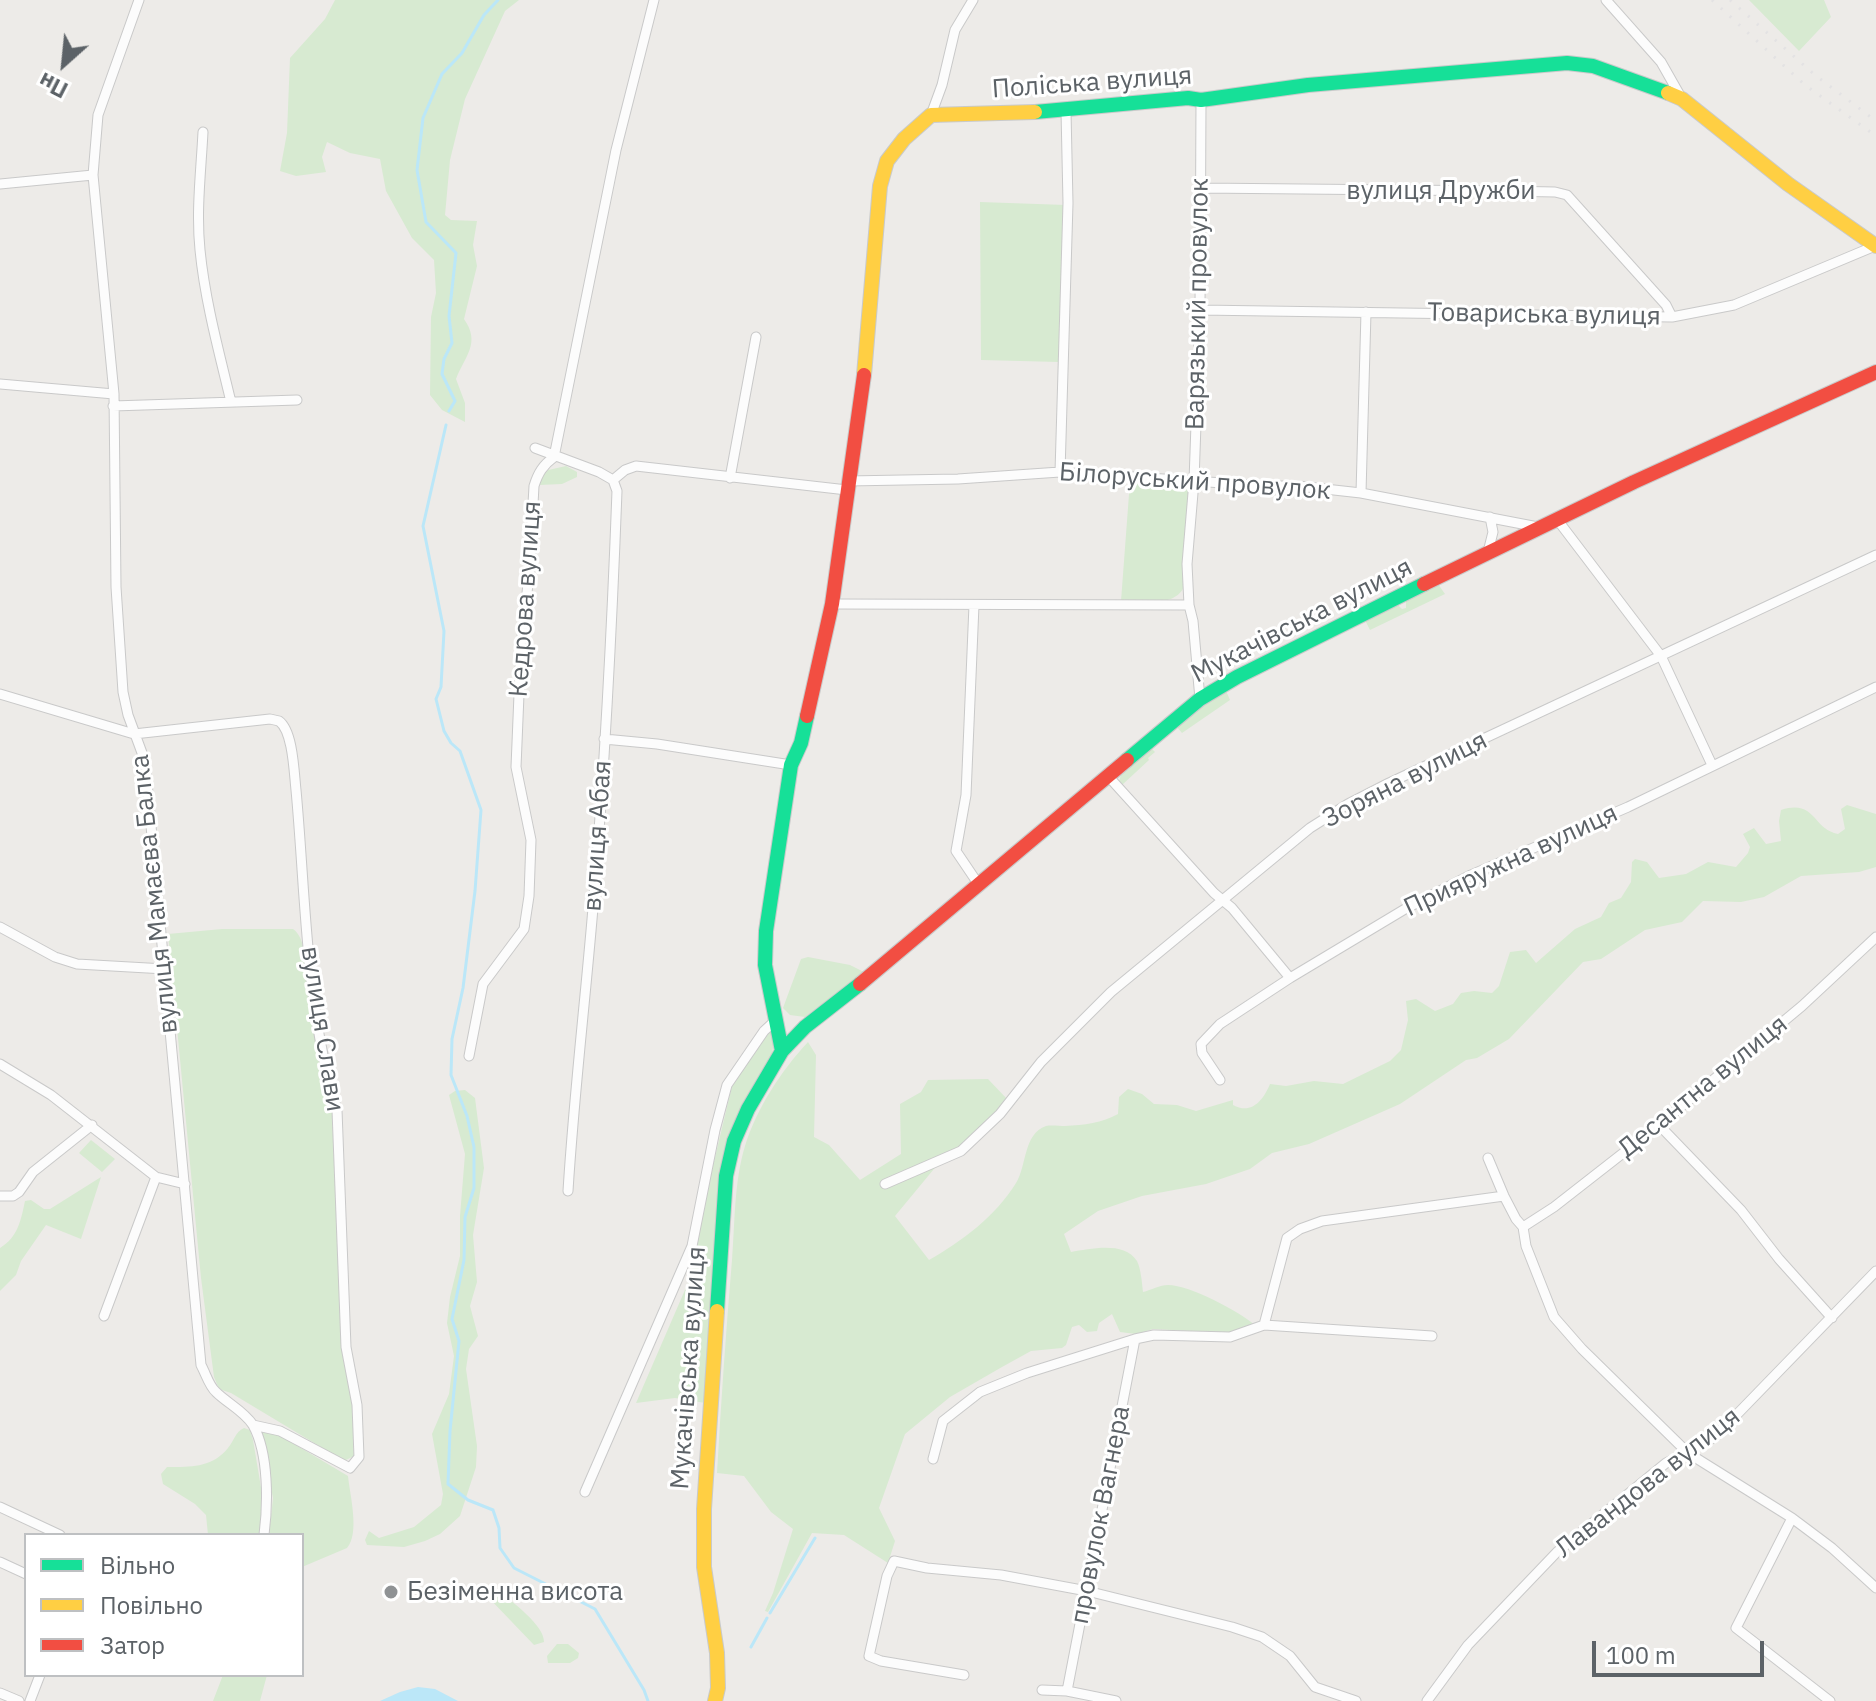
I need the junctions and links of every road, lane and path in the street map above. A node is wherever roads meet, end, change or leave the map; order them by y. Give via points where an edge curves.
1 (139, 0) edge
2 (654, 0) edge
3 (973, 0) edge
4 (1606, 0) edge
5 (1682, 99) junction
6 (1201, 100) junction
7 (1066, 111) junction
8 (931, 115) junction
9 (203, 132) dead end
10 (93, 175) junction
11 (0, 184) edge
12 (1201, 188) junction
13 (1875, 246) edge
14 (1200, 310) junction
15 (1366, 312) junction
16 (1672, 317) junction
17 (756, 337) dead end
18 (1876, 372) edge
19 (0, 384) edge
20 (114, 394) junction
21 (297, 400) dead end
22 (231, 402) junction
23 (113, 406) junction
24 (535, 448) dead end
25 (554, 457) junction
26 (1060, 472) junction
27 (730, 478) junction
28 (613, 480) junction
29 (1194, 481) junction
30 (847, 486) junction
31 (1361, 493) junction
32 (1490, 517) junction
33 (1556, 518) junction
34 (1538, 527) junction
35 (1488, 552) junction
36 (1876, 555) edge
37 (832, 604) junction
38 (974, 605) junction
39 (1189, 605) junction
40 (1661, 656) junction
41 (1876, 687) edge
42 (0, 694) edge
43 (1200, 699) junction
44 (134, 734) junction
45 (604, 739) junction
46 (791, 765) junction
47 (1712, 765) junction
48 (1108, 776) junction
49 (979, 885) junction
50 (1224, 901) junction
51 (0, 927) edge
52 (1876, 937) edge
53 (165, 969) junction
54 (1290, 978) junction
55 (778, 1019) junction
56 (782, 1051) junction
57 (469, 1056) dead end
58 (0, 1064) edge
59 (1220, 1080) dead end
60 (92, 1125) junction
61 (1659, 1125) junction
62 (1488, 1158) dead end
63 (156, 1177) junction
64 (185, 1184) junction
65 (885, 1184) dead end
66 (568, 1191) dead end
67 (0, 1196) edge
68 (1504, 1196) junction
69 (1523, 1227) junction
70 (1876, 1271) edge
71 (104, 1316) dead end
72 (1832, 1318) junction
73 (1264, 1325) junction
74 (1432, 1336) dead end
75 (1135, 1339) junction
76 (253, 1425) junction
77 (1688, 1453) junction
78 (933, 1459) dead end
79 (585, 1492) dead end
80 (0, 1507) edge
81 (1792, 1518) junction
82 (56, 1533) edge
83 (264, 1533) edge
84 (0, 1562) edge
85 (24, 1573) edge
86 (1876, 1588) edge
87 (1087, 1591) junction
88 (964, 1675) dead end
89 (39, 1677) edge
90 (1042, 1690) dead end
91 (1067, 1691) junction
92 (0, 1693) edge
93 (19, 1701) edge
94 (30, 1701) edge
95 (715, 1701) edge
96 (1116, 1701) edge
97 (1356, 1701) edge
98 (1427, 1701) edge
99 (1830, 1701) edge

1 - 10 street, вулиця Мамаєва Балка via 98,115
2 - 25 street, Кедрова вулиця via 616,150
3 - 8 street via 955,30
4 - 5 street via 1661,62
5 - 6 street, Поліська вулиця via 1605,70 1567,63 1308,85
5 - 13 street, Поліська вулиця
6 - 7 street, Поліська вулиця
6 - 12 street, Варязький провулок
7 - 8 street, Поліська вулиця
7 - 26 street
8 - 30 street via 887,161 880,186 864,379
9 - 22 street via 200,248
10 - 11 street
10 - 20 street, вулиця Мамаєва Балка
12 - 14 street, Варязький провулок
12 - 16 street, вулиця Дружби via 1567,195
13 - 16 street, Товариська вулиця via 1734,305
14 - 15 street, Товариська вулиця
14 - 29 street, Варязький провулок
15 - 16 street, Товариська вулиця
15 - 31 street
17 - 27 street
18 - 33 street, Мукачівська вулиця
19 - 20 street
20 - 23 street, вулиця Мамаєва Балка
21 - 22 street
22 - 23 street
23 - 44 street, вулиця Мамаєва Балка via 116,587 123,692
24 - 25 street
25 - 28 street
25 - 57 street, Кедрова вулиця via 534,486 521,646 516,767 531,840 529,896 524,929 483,984
26 - 29 street, Білоруський провулок
26 - 30 street, Білоруський провулок
27 - 28 street, Білоруський провулок via 636,466
27 - 30 street, Білоруський провулок
28 - 45 street, вулиця Абая via 615,553
29 - 31 street, Білоруський провулок
29 - 39 street, Варязький провулок
30 - 37 street
31 - 32 street, Білоруський провулок
32 - 34 street, Білоруський провулок
32 - 35 street
33 - 34 street, Мукачівська вулиця
33 - 40 street
34 - 35 street, Мукачівська вулиця
35 - 43 street, Мукачівська вулиця
36 - 40 street, Зоряна вулиця
37 - 38 street
37 - 46 street via 801,743
38 - 39 street
38 - 49 street via 966,795 956,851
39 - 43 street, Варязький провулок
40 - 47 street
40 - 50 street, Зоряна вулиця via 1348,804 1310,828
41 - 47 street, Прияружна вулиця
42 - 44 street, вулиця Слави
43 - 48 street, Мукачівська вулиця
44 - 53 street, вулиця Мамаєва Балка via 145,761
44 - 76 street, вулиця Слави via 270,719 288,731 313,1006 337,1110 346,1347 357,1405 359,1457 350,1468 280,1431
45 - 46 street
45 - 66 street, вулиця Абая
46 - 55 street via 766,931 765,965
47 - 54 street, Прияружна вулиця via 1471,875
48 - 49 street, Мукачівська вулиця
48 - 50 street
49 - 56 street, Мукачівська вулиця
50 - 54 street
50 - 65 street, Зоряна вулиця via 1111,992 1041,1062 971,1144
51 - 53 street via 77,964
52 - 61 street, Десантна вулиця
53 - 64 street, вулиця Мамаєва Балка
54 - 59 street, Прияружна вулиця via 1205,1038 1202,1053
55 - 56 street
55 - 79 street, Мукачівська вулиця via 727,1085 692,1246
56 - 95 street, Мукачівська вулиця via 748,1109 726,1176 704,1509 704,1567 717,1653
58 - 60 street
60 - 63 street
60 - 67 street via 33,1172 19,1192
61 - 69 street, Десантна вулиця
61 - 72 street via 1741,1210
62 - 68 street
63 - 64 street
63 - 71 street
64 - 76 street, вулиця Мамаєва Балка via 201,1365 213,1390
68 - 69 street
68 - 73 street via 1322,1221 1300,1229 1287,1238
69 - 77 street via 1554,1317
70 - 72 street, Лавандова вулиця
72 - 77 street, Лавандова вулиця via 1715,1437
73 - 74 street
73 - 75 street via 1230,1337
75 - 78 street via 980,1392 943,1421
75 - 87 street, провулок Вагнера
76 - 83 street via 268,1503
77 - 81 street
77 - 98 street, Лавандова вулиця via 1666,1463 1557,1552 1468,1645
80 - 82 street
81 - 86 street
81 - 99 street via 1736,1628
84 - 85 street
87 - 88 street via 894,1561 869,1656
87 - 91 street, провулок Вагнера
87 - 97 street via 1262,1637 1290,1656 1315,1687
89 - 94 street
90 - 91 street
91 - 96 street
92 - 93 street

